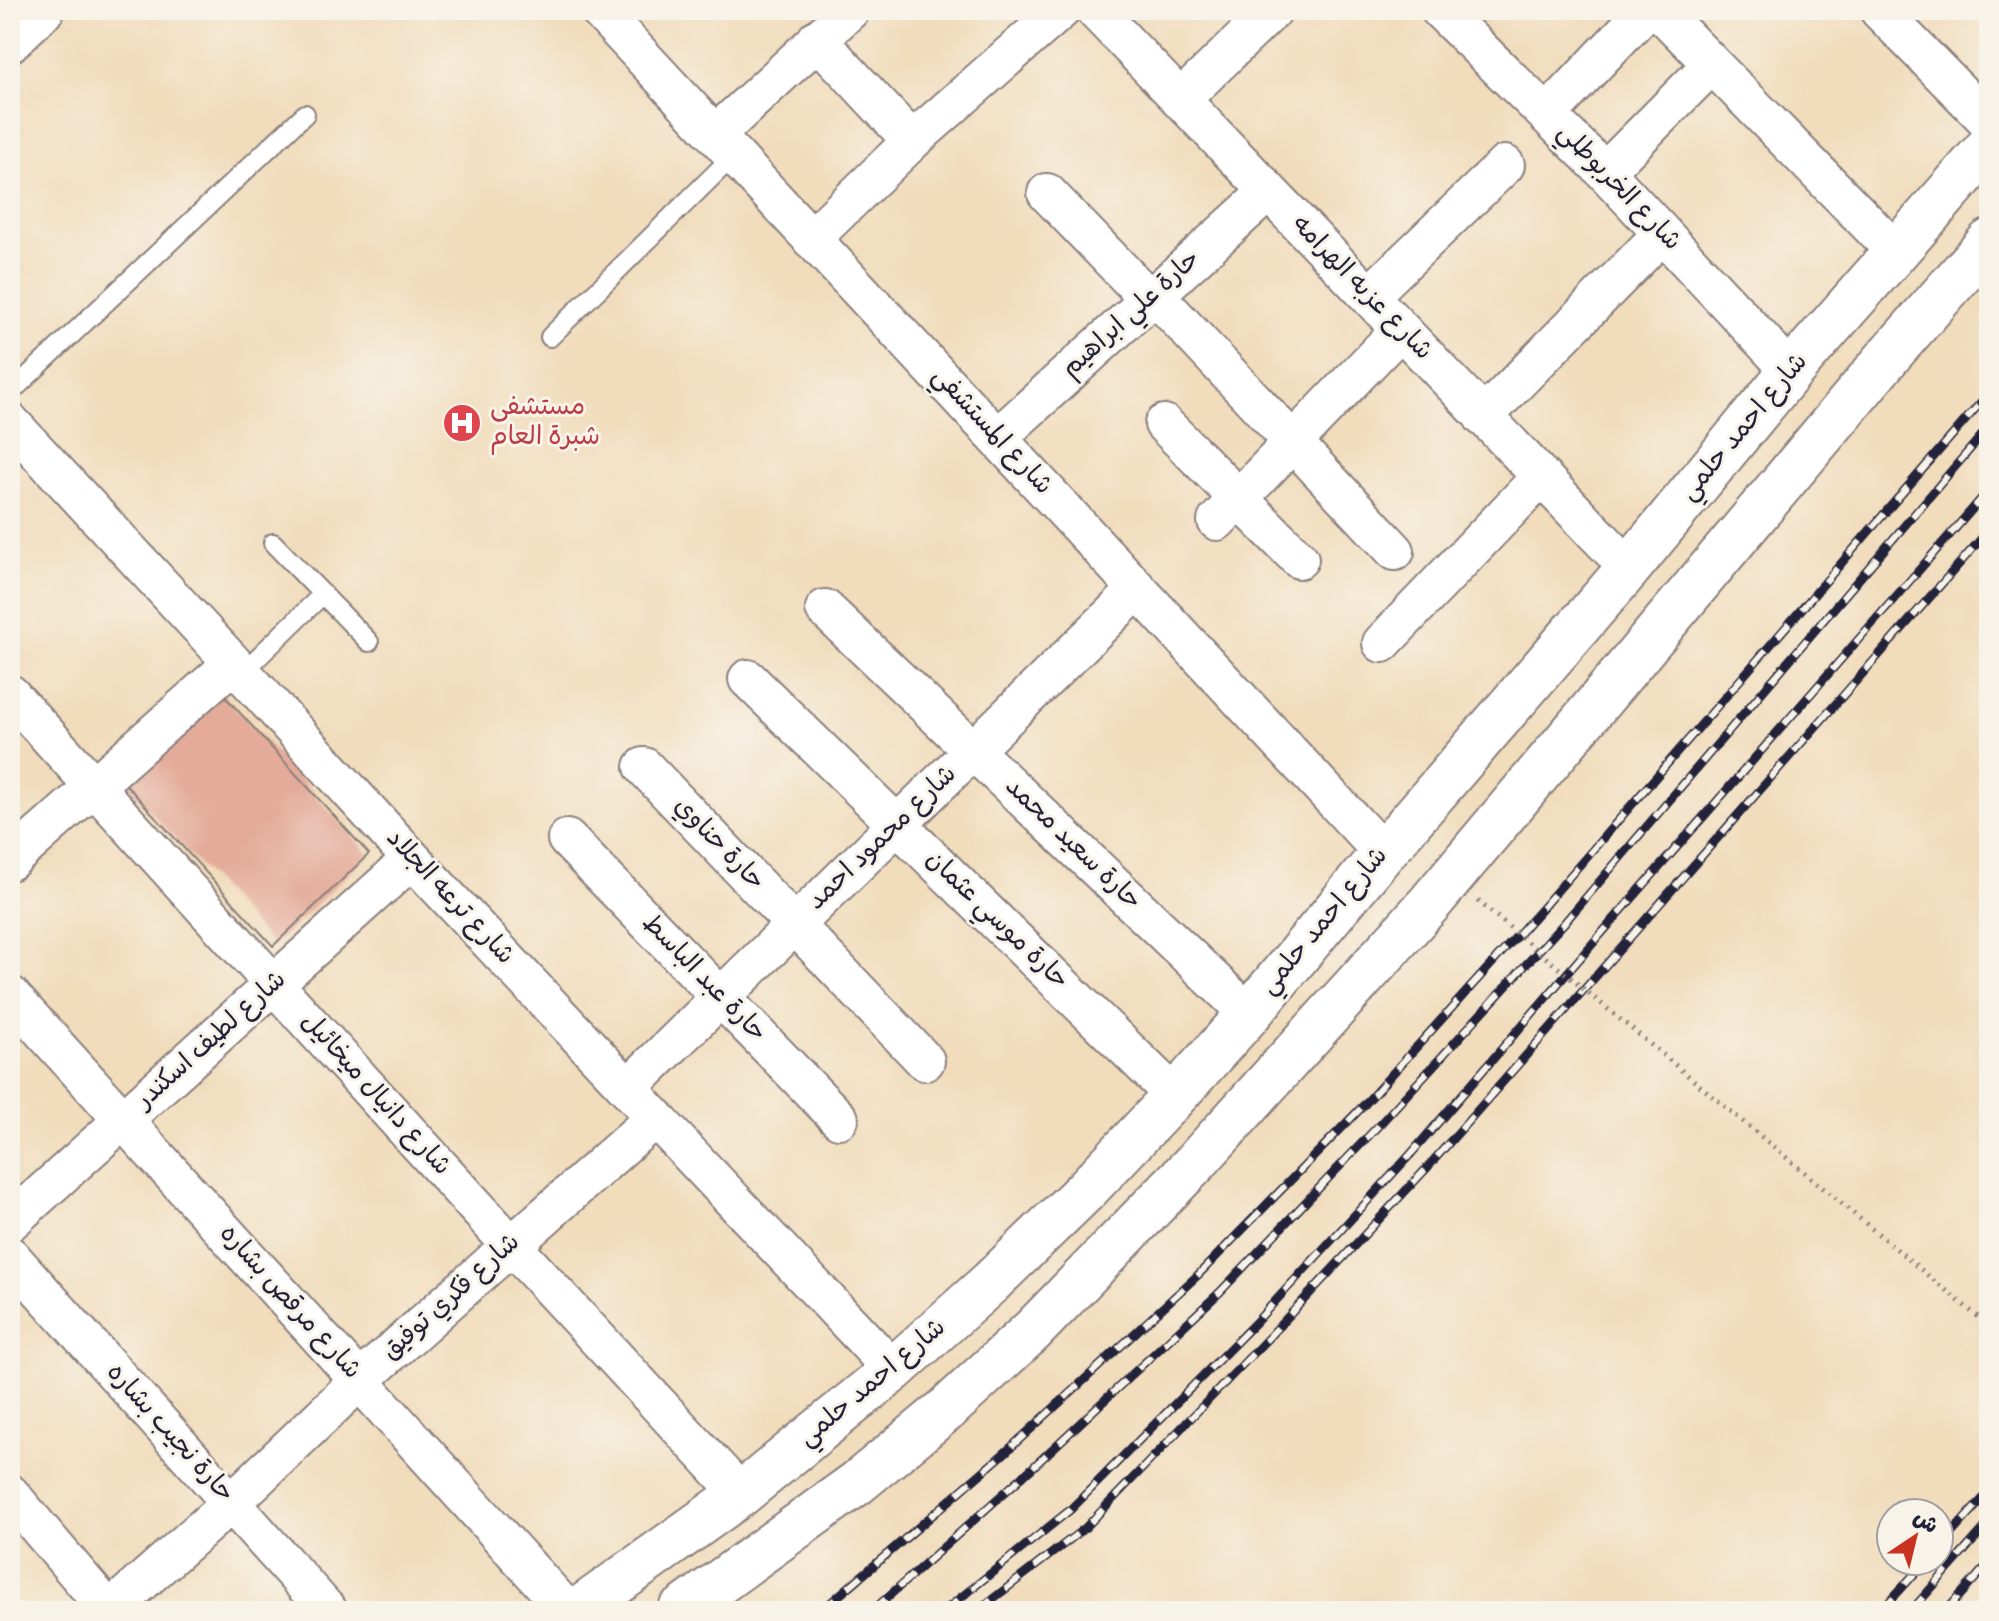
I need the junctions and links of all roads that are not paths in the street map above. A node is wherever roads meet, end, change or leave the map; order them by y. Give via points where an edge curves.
1 (45, 10) edge
2 (599, 10) edge
3 (850, 10) edge
4 (1061, 10) edge
5 (1273, 10) edge
6 (1440, 10) edge
7 (1646, 10) edge
8 (1659, 10) edge
9 (1879, 10) edge
10 (1112, 16) edge
11 (817, 39) junction
12 (10, 43) edge
13 (1711, 65) junction
14 (1180, 100) junction
15 (305, 114) dead end
16 (1547, 115) junction
17 (1989, 122) edge
18 (912, 141) junction
19 (724, 145) junction
20 (1989, 146) edge
21 (1505, 165) dead end
22 (1605, 172) junction
23 (1268, 192) junction
24 (1047, 193) dead end
25 (1662, 234) junction
26 (811, 239) junction
27 (1989, 242) edge
28 (1895, 251) junction
29 (1369, 296) junction
30 (1152, 297) junction
31 (1400, 330) junction
32 (550, 337) dead end
33 (1791, 371) junction
34 (10, 393) edge
35 (1483, 417) junction
36 (10, 422) edge
37 (1164, 424) dead end
38 (997, 438) junction
39 (1292, 442) junction
40 (1541, 477) junction
41 (1228, 510) junction
42 (273, 543) dead end
43 (1395, 551) dead end
44 (1299, 559) dead end
45 (1629, 568) junction
46 (1137, 590) junction
47 (323, 594) junction
48 (825, 609) dead end
49 (369, 642) dead end
50 (1382, 643) dead end
51 (238, 668) junction
52 (748, 679) dead end
53 (10, 694) edge
54 (973, 751) junction
55 (644, 767) dead end
56 (94, 787) junction
57 (897, 825) junction
58 (567, 839) dead end
59 (1383, 853) junction
60 (412, 859) junction
61 (10, 861) edge
62 (795, 924) junction
63 (274, 984) junction
64 (10, 995) edge
65 (720, 997) junction
66 (1249, 1014) junction
67 (925, 1061) dead end
68 (628, 1088) junction
69 (1175, 1096) junction
70 (656, 1117) junction
71 (839, 1119) dead end
72 (124, 1120) junction
73 (10, 1222) edge
74 (510, 1244) junction
75 (10, 1256) edge
76 (893, 1370) junction
77 (359, 1381) junction
78 (10, 1494) edge
79 (741, 1494) junction
80 (231, 1503) junction
81 (109, 1611) edge
82 (328, 1611) edge
83 (568, 1611) edge
84 (577, 1611) edge
85 (680, 1611) edge

1 - 12 street
2 - 19 street, شارع المستشفي
3 - 11 street
4 - 18 street
5 - 14 street
6 - 16 street, شارع الخربوطلي
7 - 16 street
8 - 13 street
9 - 17 street
10 - 14 street, شارع عزبه الهرامه
11 - 18 street
11 - 19 street
13 - 22 street
13 - 28 street
14 - 23 street, شارع عزبه الهرامه
15 - 34 lane
16 - 22 street, شارع الخربوطلي
18 - 26 street
19 - 26 street, شارع المستشفي
19 - 32 lane
20 - 28 main road, شارع احمد حلمي
21 - 29 street
22 - 25 street, شارع الخربوطلي
23 - 29 street, شارع عزبه الهرامه
23 - 30 street, حارة علي ابراهيم
24 - 30 street
25 - 33 street, شارع الخربوطلي
25 - 35 street
26 - 38 street, شارع المستشفي
27 - 85 main road via 1430,903 1195,1163 1033,1330 947,1409 857,1483
28 - 33 main road, شارع احمد حلمي
29 - 31 street, شارع عزبه الهرامه
30 - 38 street, حارة علي ابراهيم
30 - 39 street
31 - 35 street, شارع عزبه الهرامه
31 - 39 street
33 - 45 main road, شارع احمد حلمي
35 - 40 street, شارع عزبه الهرامه
36 - 51 street, شارع ترعه الجلاد
37 - 41 street
38 - 46 street, شارع المستشفي
39 - 41 street
39 - 43 street
40 - 45 street, شارع عزبه الهرامه
40 - 50 street
41 - 44 street
42 - 47 lane
45 - 59 main road, شارع احمد حلمي
46 - 54 street, شارع محمود احمد
46 - 59 street, شارع المستشفي
47 - 49 lane
47 - 51 lane
48 - 54 street, حارة سعيد محمد
51 - 56 street
51 - 60 street, شارع ترعه الجلاد
52 - 57 street, حارة موسي عثمان
53 - 56 street, شارع دانيال ميخائيل
54 - 57 street, شارع محمود احمد
54 - 66 street, حارة سعيد محمد
55 - 62 street, حارة حناوي
56 - 61 street
56 - 63 street, شارع دانيال ميخائيل
57 - 62 street, شارع محمود احمد
57 - 69 street, حارة موسي عثمان
58 - 65 street, حارة عبد الباسط
59 - 66 main road, شارع احمد حلمي
60 - 63 street, شارع لطيف اسكندر
60 - 68 street, شارع ترعه الجلاد
62 - 65 street, شارع محمود احمد
62 - 67 street, حارة حناوي
63 - 72 street, شارع لطيف اسكندر
63 - 74 street, شارع دانيال ميخائيل
64 - 72 street, شارع مرقص بشاره
65 - 68 street, شارع محمود احمد
65 - 71 street, حارة عبد الباسط
66 - 69 main road, شارع احمد حلمي
68 - 70 street, شارع ترعه الجلاد
69 - 76 main road, شارع احمد حلمي via 1085,1191
70 - 74 street, شارع فكري توفيق
70 - 76 street, شارع ترعه الجلاد
72 - 73 street, شارع لطيف اسكندر
72 - 77 street, شارع مرقص بشاره
74 - 77 street, شارع فكري توفيق
74 - 79 street, شارع دانيال ميخائيل
75 - 80 street, حارة نجيب بشاره
76 - 79 main road, شارع احمد حلمي
77 - 80 street, شارع فكري توفيق
77 - 83 street, شارع مرقص بشاره
78 - 81 street
79 - 84 main road, شارع احمد حلمي
80 - 81 street, شارع فكري توفيق
80 - 82 street, حارة نجيب بشاره

